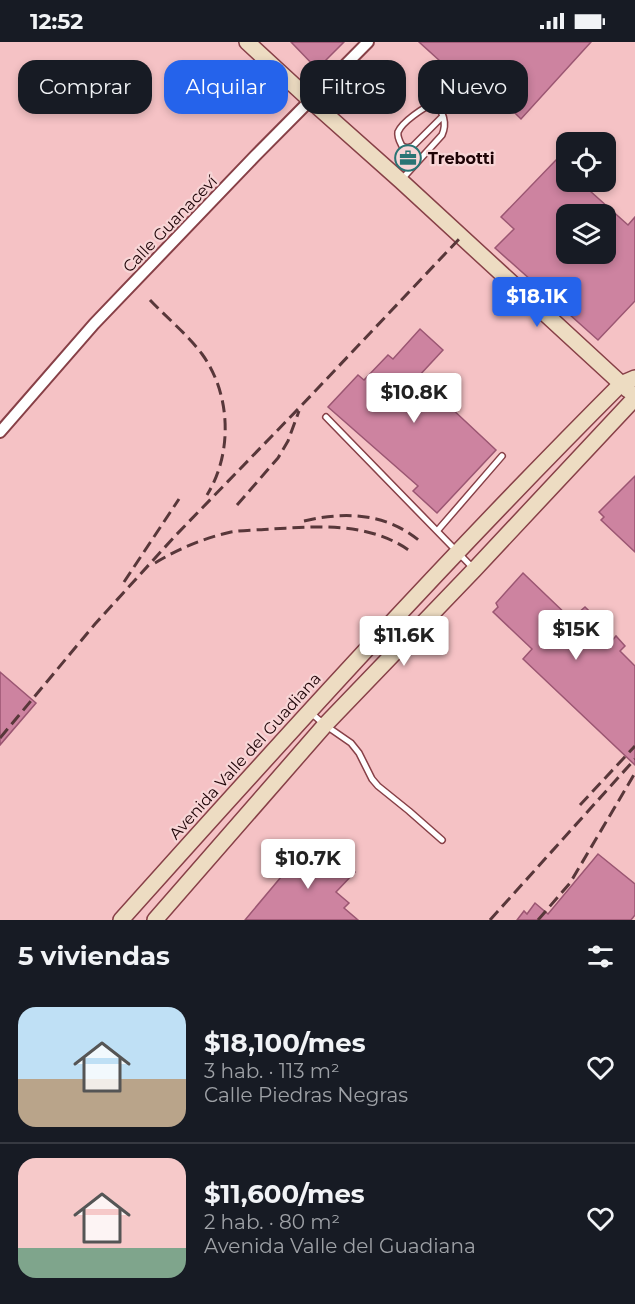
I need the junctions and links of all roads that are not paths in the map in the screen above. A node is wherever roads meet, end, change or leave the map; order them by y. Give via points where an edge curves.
1 (247, 42) edge
2 (368, 42) edge
3 (350, 60) edge
4 (300, 91) edge
5 (300, 110) edge
6 (326, 114) edge
7 (443, 116) junction
8 (401, 181) junction
9 (628, 381) edge
10 (635, 398) edge
11 (326, 417) dead end
12 (0, 432) edge
13 (502, 456) dead end
14 (533, 472) junction
15 (549, 490) junction
16 (438, 530) junction
17 (458, 551) junction
18 (474, 570) junction
19 (309, 711) junction
20 (325, 725) junction
21 (442, 840) dead end
22 (125, 918) edge
23 (155, 920) edge

1 - 4 main road
2 - 3 street, Calle Guanaceví
5 - 12 street, Calle Guanaceví via 94,324
6 - 8 main road
7 - 7 lane via 437,105 423,108 399,131 402,146 413,146
7 - 8 lane via 442,135
8 - 9 main road
9 - 10 main road
9 - 14 main road, Avenida Valle del Guadiana
10 - 15 main road
11 - 16 lane
13 - 16 lane
14 - 15 main road
14 - 17 main road, Avenida Valle del Guadiana
15 - 18 main road
16 - 17 lane
17 - 18 lane
17 - 19 main road, Avenida Valle del Guadiana
18 - 20 main road
19 - 20 lane
19 - 22 main road, Avenida Valle del Guadiana
20 - 21 lane via 351,743 378,786
20 - 23 main road

